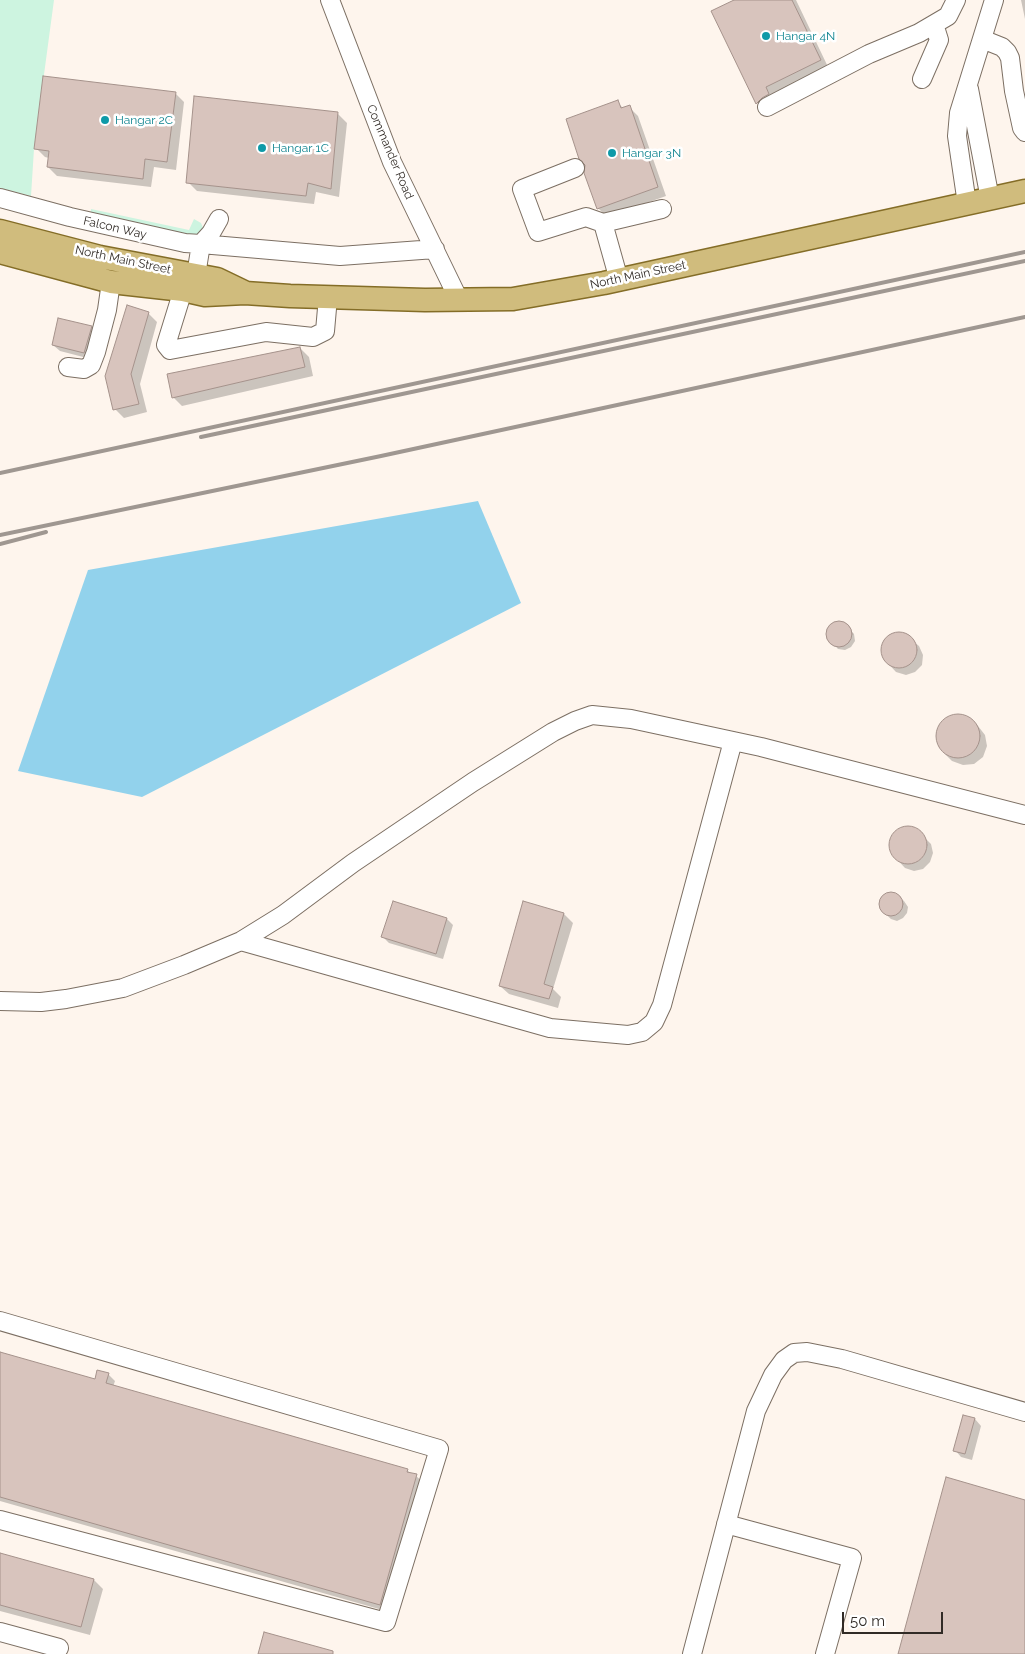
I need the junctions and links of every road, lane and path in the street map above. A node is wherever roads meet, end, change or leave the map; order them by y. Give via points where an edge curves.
1 (330, 0) edge
2 (956, 0) edge
3 (994, 0) edge
4 (934, 24) junction
5 (982, 39) junction
6 (922, 79) dead end
7 (968, 81) junction
8 (767, 107) dead end
9 (1025, 132) edge
10 (575, 168) dead end
11 (1025, 191) edge
12 (0, 198) edge
13 (990, 199) junction
14 (967, 204) junction
15 (662, 209) dead end
16 (219, 218) dead end
17 (603, 223) junction
18 (0, 231) edge
19 (201, 244) junction
20 (435, 250) junction
21 (0, 252) edge
22 (0, 264) edge
23 (619, 280) junction
24 (112, 282) junction
25 (189, 283) junction
26 (328, 298) junction
27 (459, 300) junction
28 (68, 367) dead end
29 (733, 740) junction
30 (1025, 815) edge
31 (241, 942) junction
32 (0, 1000) edge
33 (0, 1321) edge
34 (1025, 1412) edge
35 (0, 1520) edge
36 (726, 1524) junction
37 (0, 1632) edge
38 (60, 1648) dead end
39 (692, 1654) edge
40 (825, 1654) edge

1 - 20 street, Commander Road via 392,162
2 - 4 street via 948,16
3 - 5 street
4 - 6 street via 939,40
4 - 8 street
5 - 7 street
5 - 9 street via 1002,47 1010,58 1014,91
7 - 13 street
7 - 14 street via 958,113 957,136
10 - 17 street via 522,189 538,232 586,217
11 - 13 main road, North Main Street
12 - 19 street, Falcon Way via 148,236
13 - 14 main road, North Main Street
14 - 23 main road, North Main Street
15 - 17 street
16 - 19 street
17 - 23 street
18 - 25 main road, North Main Street
19 - 20 street, Falcon Way via 340,256
19 - 25 street
20 - 27 street, Commander Road
21 - 24 main road, North Main Street
22 - 24 main road
23 - 27 main road, North Main Street via 513,299
24 - 25 main road, North Main Street
24 - 28 street via 91,365 84,369
25 - 26 main road, North Main Street via 205,295 245,293
25 - 26 street via 166,345 170,350 266,332 313,337 325,331
26 - 27 main road, North Main Street
29 - 30 street
29 - 31 street via 631,719 592,715 575,721 473,782
29 - 31 street via 662,1005 654,1022 642,1032 628,1035 550,1028
31 - 32 street via 123,988 41,1002
33 - 35 street via 439,1449 386,1622
34 - 36 street via 842,1359 808,1352 794,1353 773,1375 756,1411
36 - 39 street
36 - 40 street via 852,1558
37 - 38 street

